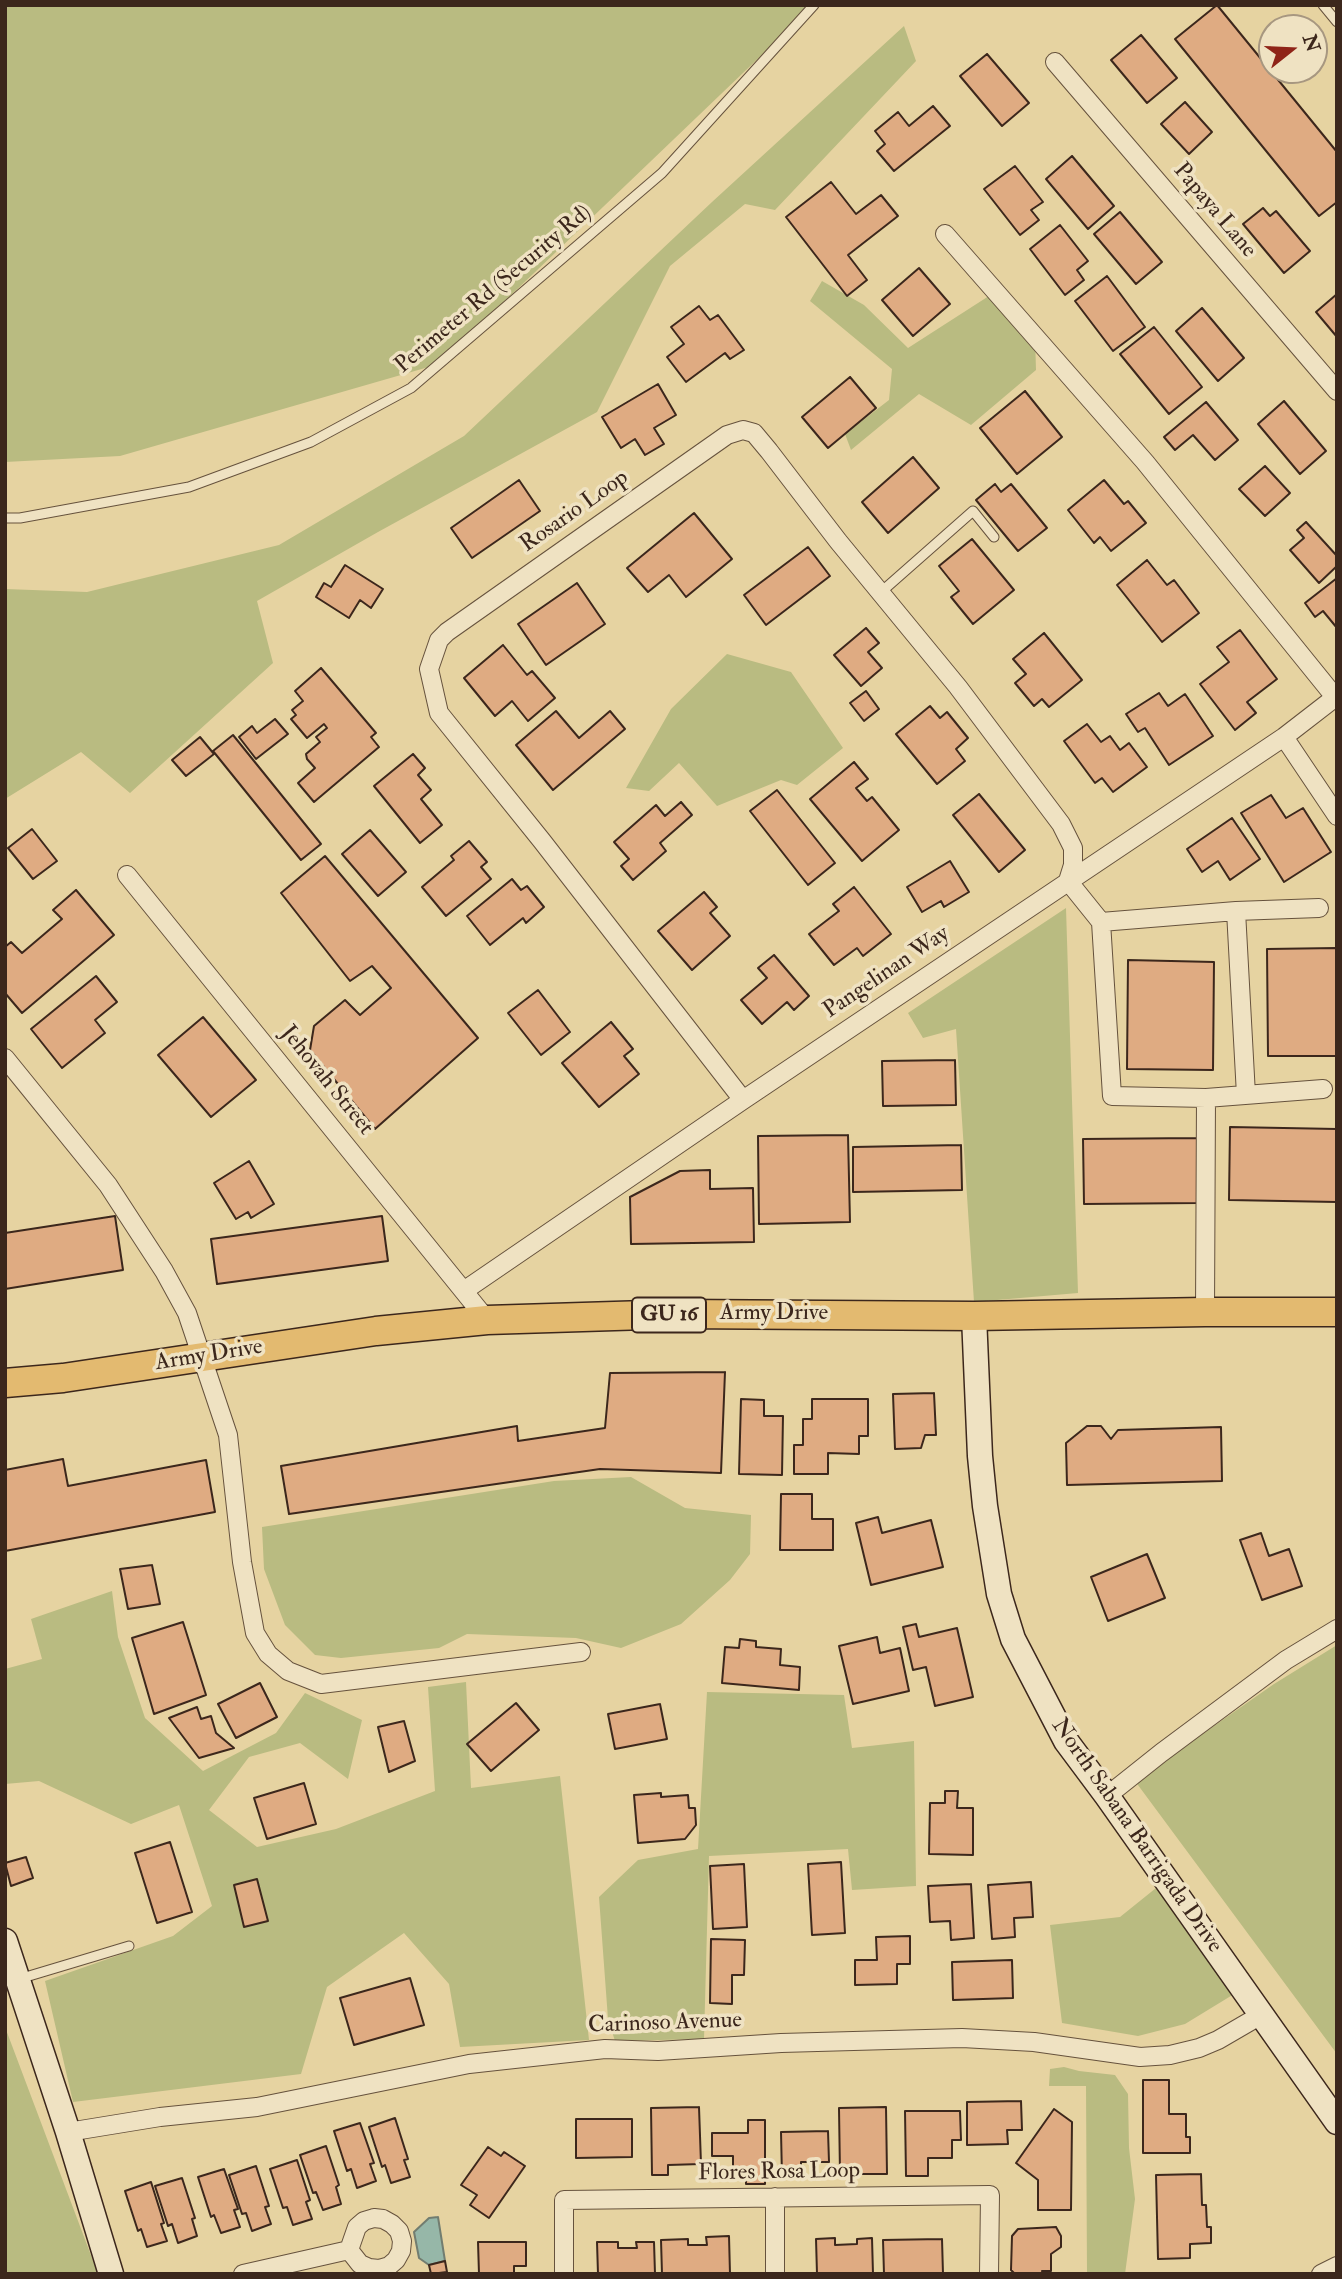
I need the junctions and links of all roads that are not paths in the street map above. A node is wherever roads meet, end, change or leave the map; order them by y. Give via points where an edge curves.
1 (814, 5) edge
2 (1323, 5) edge
3 (1337, 22) edge
4 (1055, 62) dead end
5 (945, 234) dead end
6 (1337, 391) edge
7 (5, 518) edge
8 (994, 537) dead end
9 (880, 593) junction
10 (1336, 697) edge
11 (1283, 737) junction
12 (1337, 816) edge
13 (127, 875) dead end
14 (1068, 881) junction
15 (1319, 908) dead end
16 (1236, 911) junction
17 (1101, 922) junction
18 (5, 1058) edge
19 (1323, 1089) dead end
20 (1246, 1095) junction
21 (1206, 1098) junction
22 (743, 1100) junction
23 (465, 1290) junction
24 (1205, 1312) junction
25 (1337, 1312) edge
26 (974, 1316) junction
27 (487, 1320) junction
28 (203, 1357) junction
29 (5, 1383) edge
30 (1337, 1629) edge
31 (581, 1652) dead end
32 (1107, 1796) junction
33 (5, 1941) edge
34 (129, 1946) dead end
35 (17, 1979) junction
36 (1261, 2015) junction
37 (1337, 2122) edge
38 (68, 2132) junction
39 (775, 2197) junction
40 (349, 2250) dead end
41 (1337, 2266) edge
42 (111, 2274) edge
43 (243, 2274) edge
44 (564, 2274) edge
45 (775, 2274) edge
46 (989, 2274) edge
47 (1321, 2274) edge

1 - 7 lane, Perimeter Rd (Security Rd) via 662,173 411,388 310,442 189,487
2 - 3 lane
4 - 6 street, Papaya Lane
5 - 10 street via 1144,462
8 - 9 lane via 974,511
9 - 14 street, Rosario Loop via 1061,824 1073,848
9 - 22 street, Rosario Loop via 754,433 743,430 727,435 447,632 433,652 429,669 439,713
10 - 11 street, Pangelinan Way
11 - 12 street
11 - 14 street, Pangelinan Way
13 - 23 street, Jehovah Street
14 - 17 street
14 - 22 street, Pangelinan Way
15 - 16 street
16 - 17 street
16 - 20 street
17 - 21 street via 1112,1096
18 - 28 street via 108,1185 164,1271 187,1313
19 - 20 street
20 - 21 street
21 - 24 street
22 - 23 street, Pangelinan Way
23 - 27 street, Jehovah Street
24 - 25 main road, Army Drive / GU 16
24 - 26 main road, Army Drive / GU 16
26 - 27 main road, Army Drive / GU 16 via 678,1314
26 - 32 main road, North Sabana Barrigada Drive via 980,1456 999,1594 1013,1639 1048,1708
27 - 28 main road, Army Drive / GU 16
28 - 29 main road, Army Drive / GU 16
28 - 31 street via 228,1435 254,1633 268,1654 288,1671 321,1684
30 - 32 street via 1286,1660
32 - 36 main road, North Sabana Barrigada Drive
33 - 35 main road
34 - 35 lane
35 - 38 main road
36 - 37 main road, North Sabana Barrigada Drive
36 - 38 street, Carinoso Avenue via 1199,2048 1170,2055 1140,2057 1034,2042 962,2038 658,2051 605,2049 469,2064 257,2107
38 - 42 main road
39 - 44 street, Flores Rosa Loop via 564,2200
39 - 45 street
39 - 46 street, Flores Rosa Loop via 990,2195
40 - 43 street
41 - 47 street

